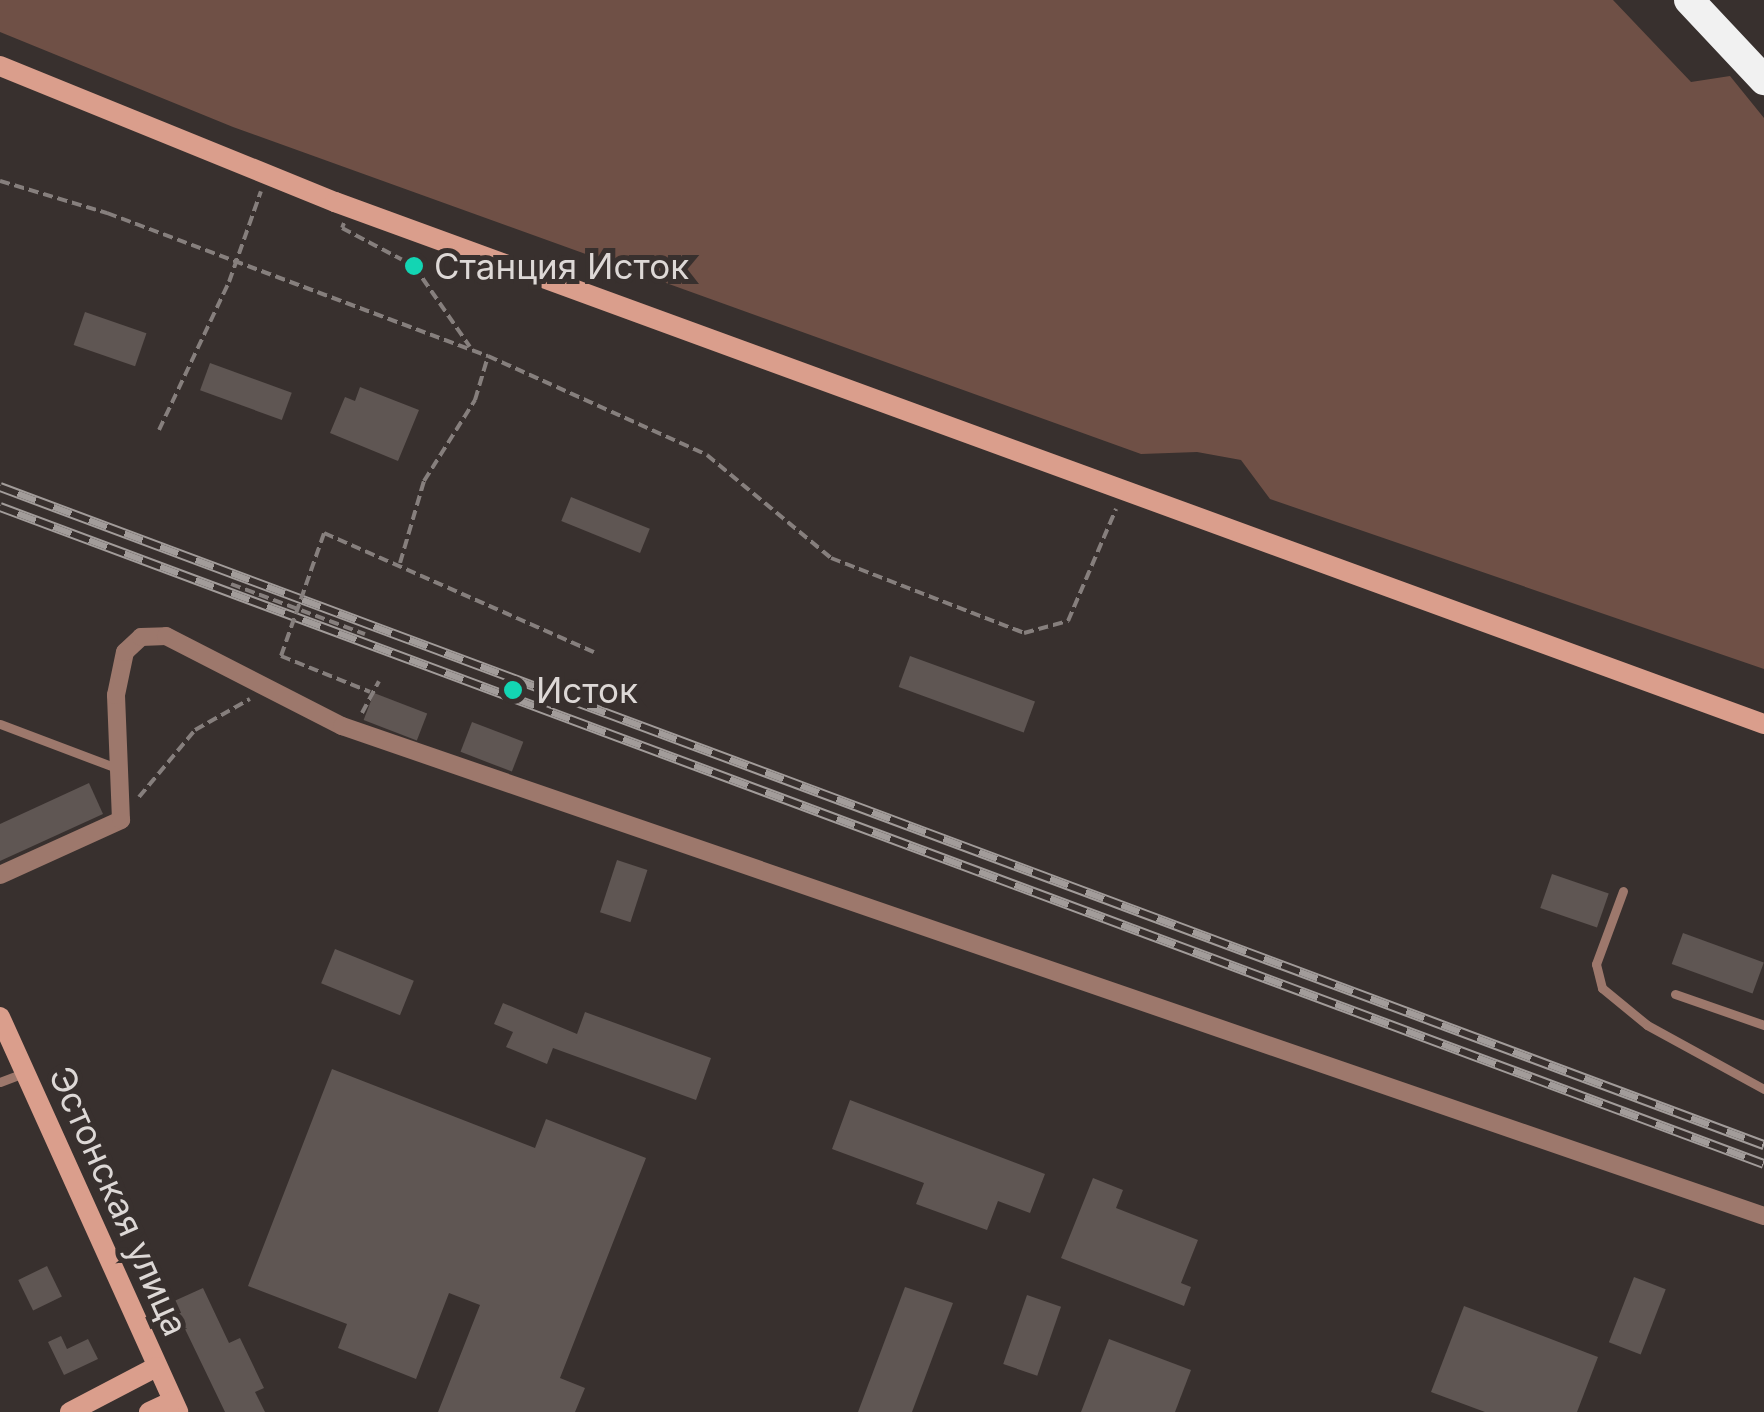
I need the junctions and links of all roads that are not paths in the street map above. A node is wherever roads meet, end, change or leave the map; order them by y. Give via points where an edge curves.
1 (1689, 0) edge
2 (0, 66) edge
3 (1764, 80) edge
4 (0, 724) edge
5 (1764, 724) edge
6 (119, 768) junction
7 (0, 875) edge
8 (1623, 891) dead end
9 (1675, 994) dead end
10 (0, 1017) edge
11 (1764, 1025) edge
12 (27, 1072) junction
13 (0, 1082) edge
14 (1764, 1089) edge
15 (1764, 1216) edge
16 (156, 1368) junction
17 (175, 1406) edge
18 (70, 1412) edge
19 (149, 1412) edge

1 - 3 highway
2 - 5 main road via 351,208
4 - 6 lane
6 - 7 street via 121,820
6 - 15 street via 116,695 125,652 140,637 166,636 356,731
8 - 14 lane via 1596,964 1602,988 1646,1025
9 - 11 lane
10 - 12 main road, Эстонская улица
12 - 13 lane
12 - 16 main road, Эстонская улица
16 - 17 main road, Эстонская улица
16 - 18 main road
17 - 19 main road

